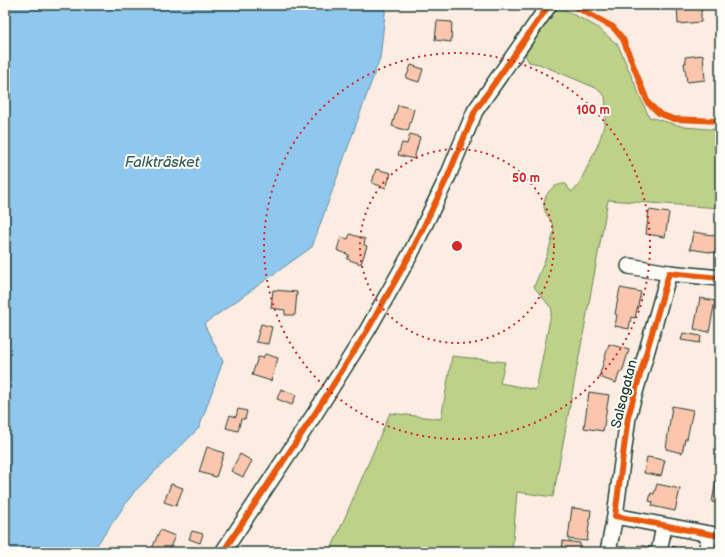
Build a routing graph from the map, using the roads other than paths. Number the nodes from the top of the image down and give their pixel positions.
1 (550, 5) edge
2 (628, 266) dead end
3 (669, 273) junction
4 (720, 278) edge
5 (615, 516) junction
6 (664, 526) junction
7 (715, 535) edge
8 (660, 548) edge
9 (223, 552) edge
10 (608, 552) edge
11 (706, 552) edge

1 - 9 street
2 - 3 street
3 - 4 street
3 - 5 street, Salsagatan
5 - 6 street
5 - 10 street, Salsagatan
6 - 7 street
6 - 8 street
7 - 11 street

